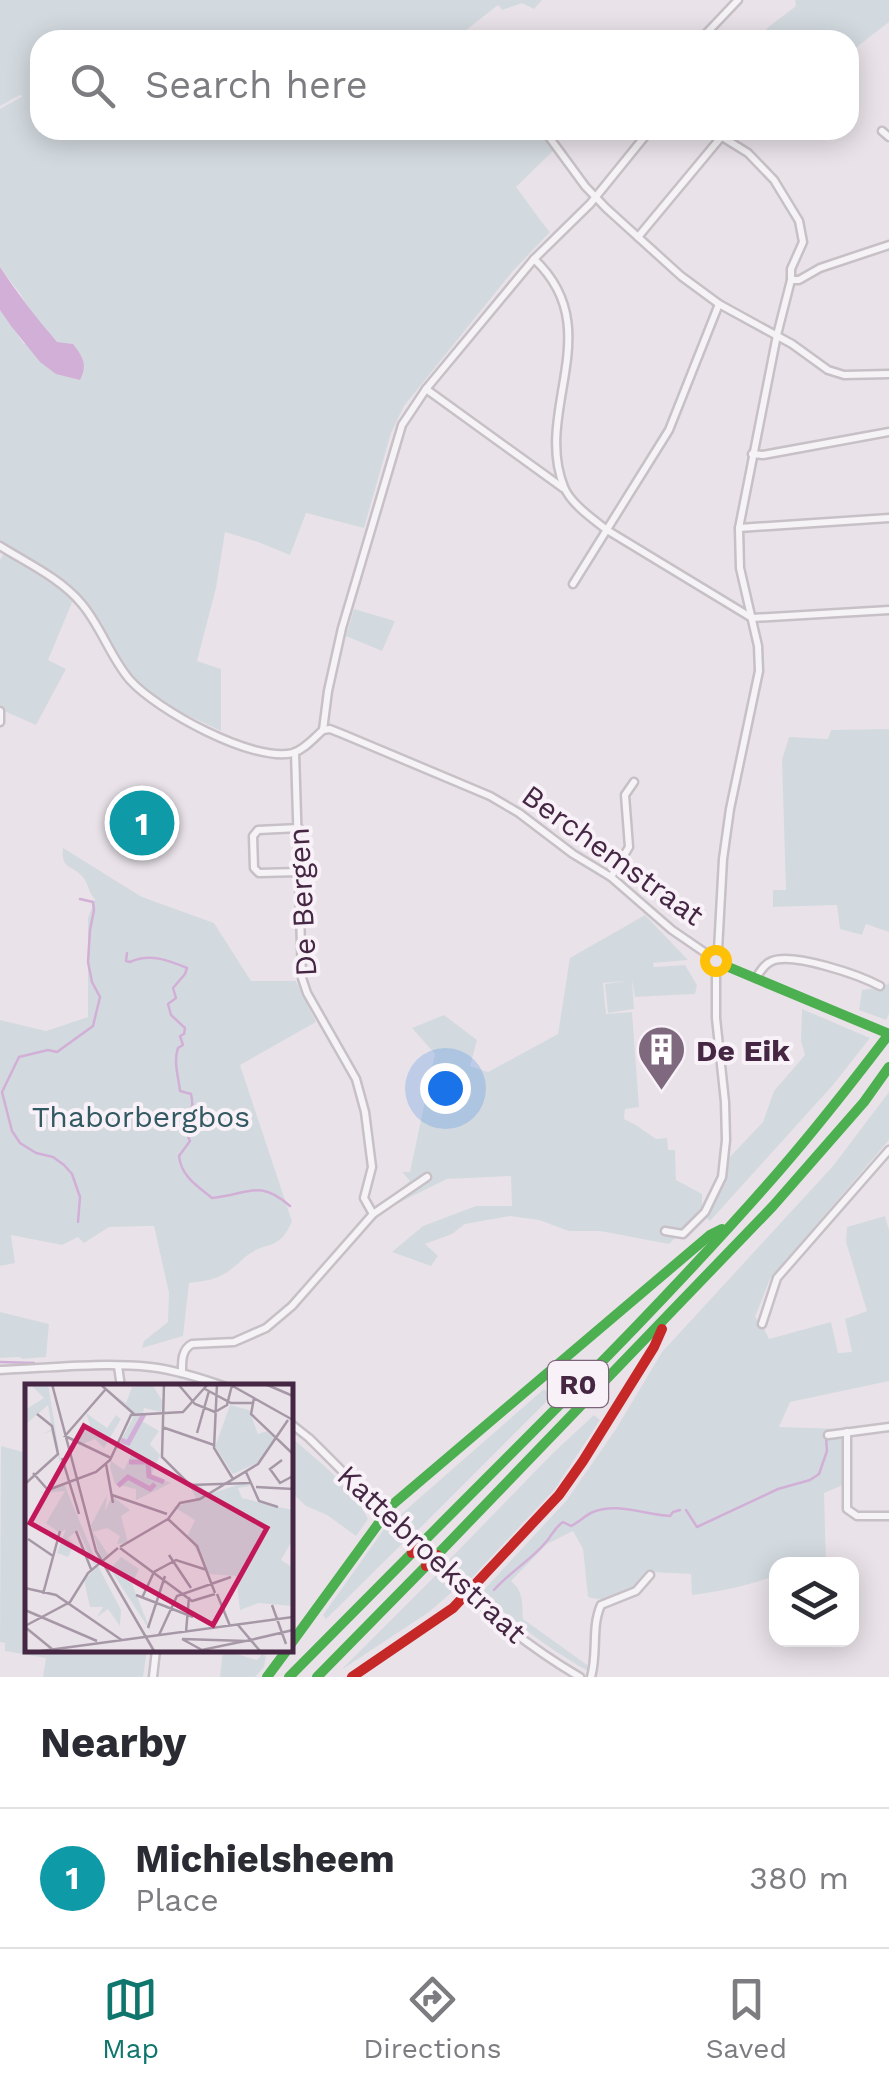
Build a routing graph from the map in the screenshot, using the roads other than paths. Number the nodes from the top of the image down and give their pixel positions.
1 (738, 0) edge
2 (710, 30) edge
3 (882, 131) dead end
4 (889, 138) edge
5 (552, 140) edge
6 (642, 140) edge
7 (719, 140) edge
8 (728, 140) edge
9 (595, 196) junction
10 (638, 237) junction
11 (889, 246) edge
12 (534, 259) junction
13 (791, 280) junction
14 (720, 304) junction
15 (777, 336) junction
16 (889, 374) edge
17 (426, 389) junction
18 (889, 432) edge
19 (752, 454) junction
20 (565, 489) junction
21 (889, 518) edge
22 (739, 528) junction
23 (607, 530) junction
24 (0, 546) edge
25 (574, 584) dead end
26 (889, 610) edge
27 (752, 618) junction
28 (0, 711) edge
29 (0, 722) edge
30 (324, 730) junction
31 (295, 752) junction
32 (634, 782) dead end
33 (298, 828) junction
34 (300, 872) junction
35 (611, 877) junction
36 (712, 952) junction
37 (721, 969) junction
38 (756, 978) junction
39 (880, 986) dead end
40 (889, 1034) edge
41 (889, 1067) edge
42 (889, 1150) edge
43 (427, 1177) dead end
44 (373, 1214) junction
45 (732, 1224) junction
46 (665, 1231) dead end
47 (666, 1319) junction
48 (762, 1324) dead end
49 (118, 1366) junction
50 (0, 1370) edge
51 (182, 1373) junction
52 (121, 1384) edge
53 (217, 1384) edge
54 (292, 1425) edge
55 (889, 1428) edge
56 (846, 1432) junction
57 (828, 1434) dead end
58 (384, 1513) junction
59 (889, 1516) edge
60 (650, 1575) dead end
61 (467, 1593) junction
62 (292, 1641) edge
63 (156, 1652) edge
64 (284, 1652) edge
65 (153, 1677) edge
66 (267, 1677) edge
67 (289, 1677) edge
68 (316, 1677) edge
69 (352, 1677) edge
70 (580, 1677) edge
71 (592, 1677) edge

1 - 2 street
3 - 4 street
5 - 9 street
6 - 9 street
7 - 10 street
8 - 13 street
9 - 10 street
9 - 12 street
10 - 14 street
11 - 13 street
12 - 17 street
12 - 20 street
13 - 15 street
14 - 15 street
14 - 23 street
15 - 16 street
15 - 19 street
17 - 20 street
17 - 30 street
18 - 19 street
19 - 22 street
20 - 23 street
21 - 22 street
22 - 27 street
23 - 25 street
23 - 27 street
24 - 31 street
26 - 27 street
27 - 36 street
28 - 29 street
30 - 31 street
30 - 35 street, Berchemstraat
31 - 33 street, De Bergen
32 - 35 street
33 - 34 street, De Bergen
33 - 34 street
34 - 44 street, De Bergen
35 - 36 street, Berchemstraat
36 - 37 main road, Berchemstraat
36 - 37 main road, Berchemstraat
37 - 38 main road
37 - 46 street
38 - 39 street
38 - 40 main road
40 - 45 main road, R0
41 - 47 main road, R0
42 - 48 street
43 - 44 street
44 - 51 street
45 - 58 main road
45 - 67 main road, R0, bridge
47 - 61 main road
47 - 68 main road, R0, bridge
49 - 50 street
49 - 51 street
49 - 52 street
51 - 53 street
54 - 58 street, Kattebroekstraat
55 - 56 street
56 - 57 street
56 - 59 street
58 - 61 street, Kattebroekstraat
58 - 62 main road
60 - 71 street
61 - 69 main road
61 - 70 street, Kattebroekstraat
63 - 65 street
64 - 66 main road

